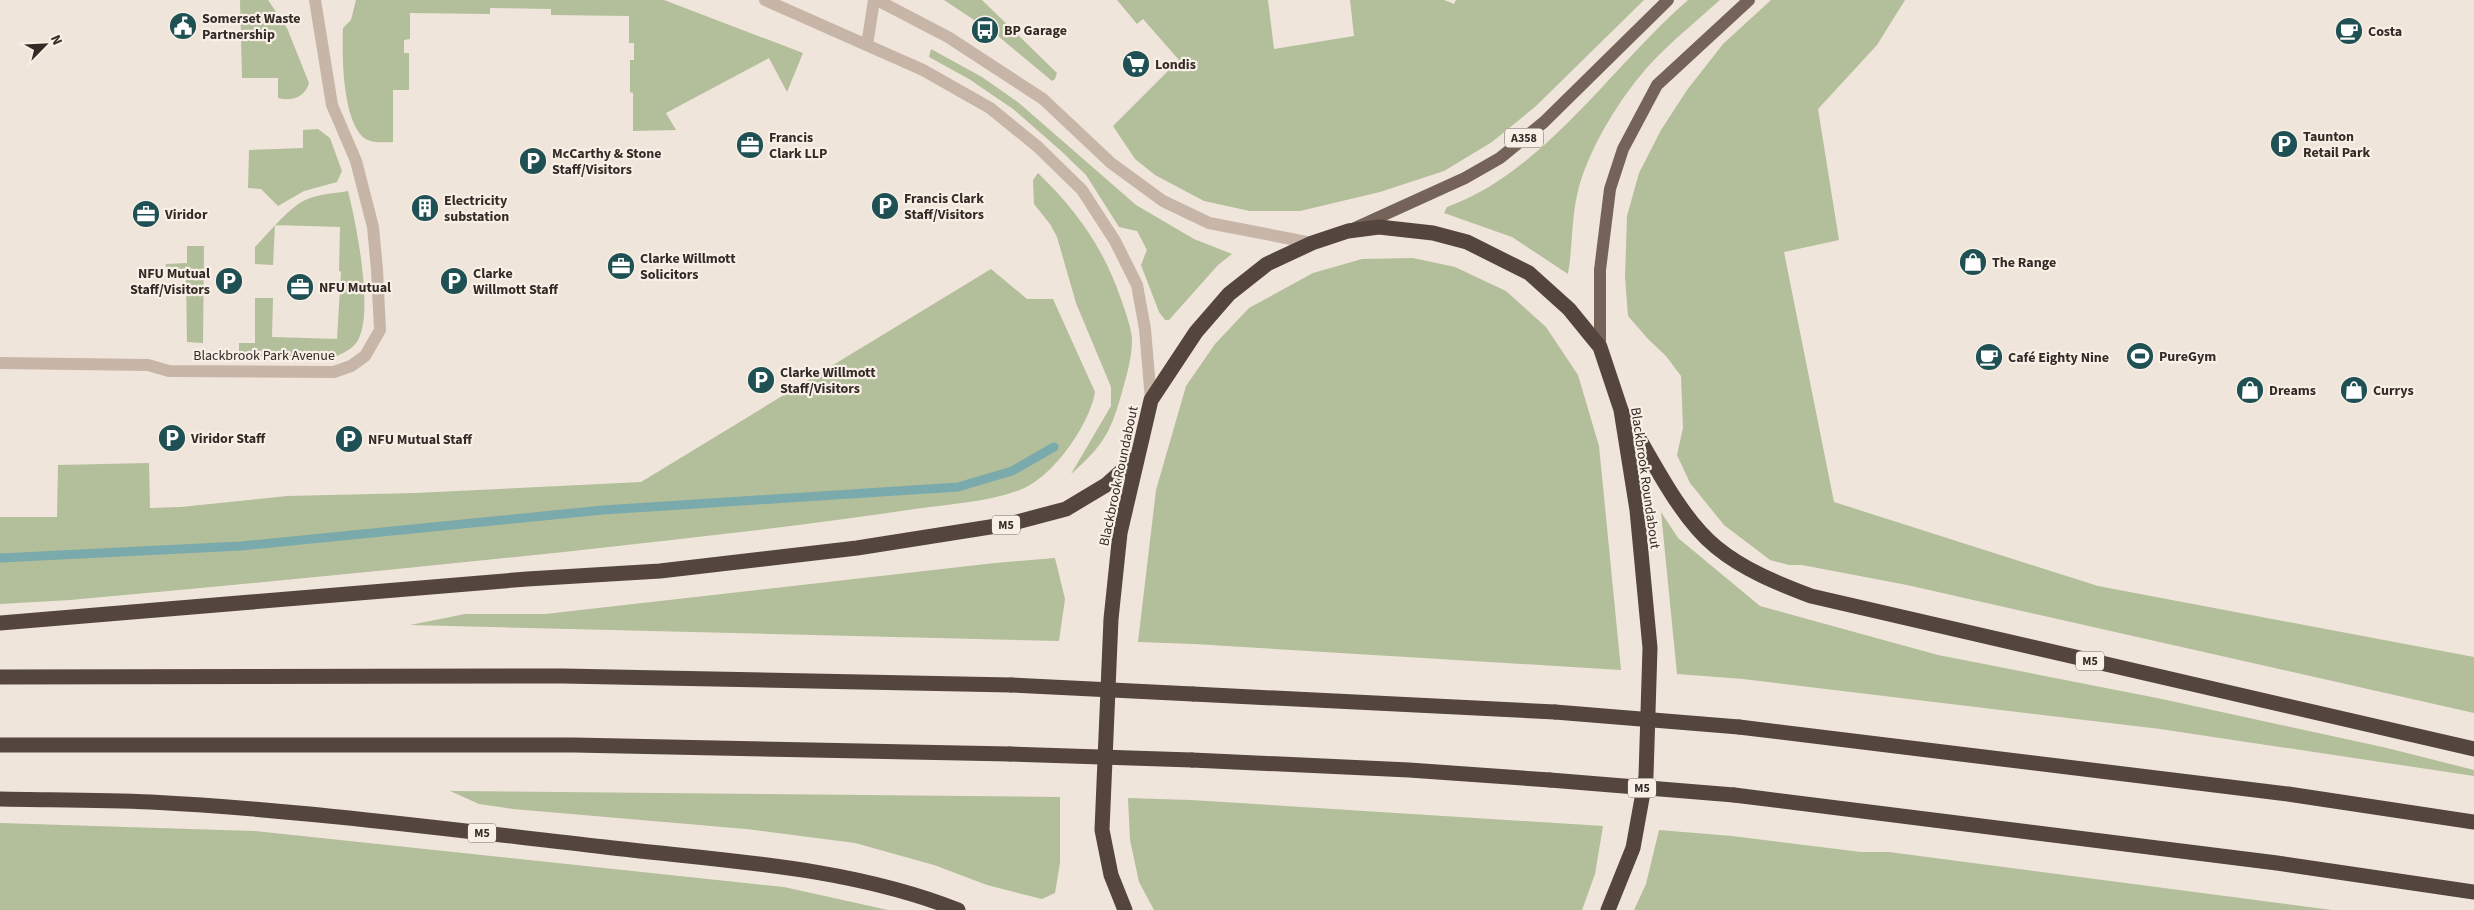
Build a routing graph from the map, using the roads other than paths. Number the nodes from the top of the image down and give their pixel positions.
1 (315, 0) edge
2 (765, 0) edge
3 (876, 0) edge
4 (1668, 0) edge
5 (1749, 0) edge
6 (867, 45) junction
7 (1348, 231) junction
8 (1312, 243) junction
9 (1600, 347) junction
10 (0, 363) edge
11 (1151, 400) junction
12 (1621, 410) junction
13 (1137, 456) junction
14 (0, 623) edge
15 (0, 676) edge
16 (0, 745) edge
17 (2474, 749) edge
18 (0, 799) edge
19 (2474, 822) edge
20 (2474, 892) edge
21 (958, 910) edge
22 (1125, 910) edge
23 (1608, 910) edge

1 - 10 street, Blackbrook Park Avenue
2 - 6 street
3 - 6 street
3 - 8 street
4 - 7 main road, A358
5 - 9 main road
6 - 11 street
7 - 8 highway, Blackbrook Roundabout
7 - 9 highway, Blackbrook Roundabout
8 - 11 highway, Blackbrook Roundabout
9 - 12 highway, Blackbrook Roundabout
11 - 13 highway, Blackbrook Roundabout
12 - 17 highway, M5
12 - 23 highway, Blackbrook Roundabout
13 - 14 highway, M5
13 - 22 highway, Blackbrook Roundabout
15 - 19 highway, bridge
16 - 20 highway, M5, bridge
18 - 21 highway, M5

